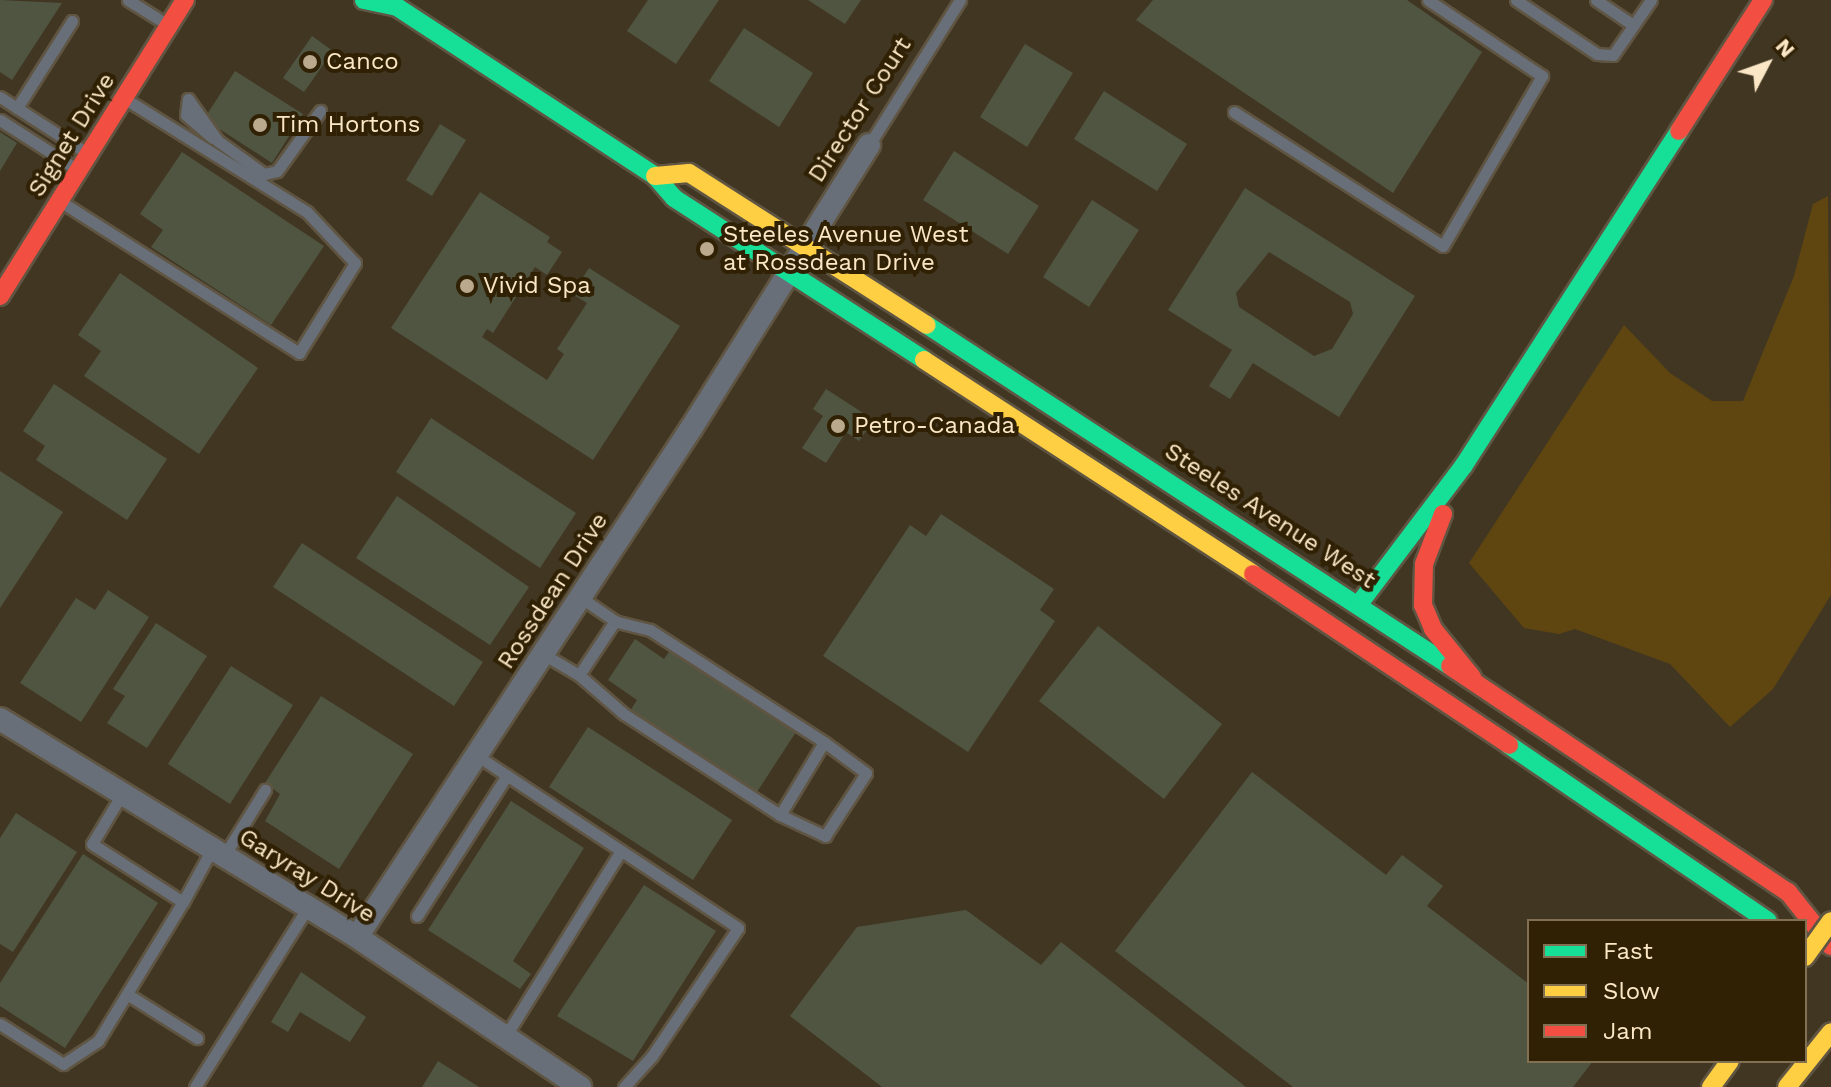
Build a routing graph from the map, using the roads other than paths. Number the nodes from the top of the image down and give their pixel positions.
1 (128, 0) edge
2 (185, 0) edge
3 (364, 0) edge
4 (960, 0) edge
5 (1428, 0) edge
6 (1516, 0) edge
7 (1596, 0) edge
8 (1651, 0) edge
9 (1763, 0) edge
10 (396, 4) edge
11 (72, 21) dead end
12 (169, 25) junction
13 (1633, 25) junction
14 (0, 97) edge
15 (123, 98) junction
16 (188, 99) dead end
17 (17, 108) junction
18 (320, 111) dead end
19 (1234, 112) dead end
20 (0, 120) edge
21 (869, 145) joint
22 (89, 154) junction
23 (78, 170) junction
24 (655, 176) junction
25 (59, 201) junction
26 (803, 248) junction
27 (788, 272) junction
28 (0, 296) edge
29 (1464, 465) junction
30 (580, 597) junction
31 (1359, 604) junction
32 (615, 621) junction
33 (1338, 629) junction
34 (543, 654) junction
35 (579, 675) junction
36 (1472, 677) junction
37 (0, 719) edge
38 (824, 742) junction
39 (476, 755) junction
40 (507, 775) junction
41 (265, 790) dead end
42 (122, 794) junction
43 (780, 815) junction
44 (621, 851) junction
45 (218, 852) junction
46 (183, 902) junction
47 (308, 907) junction
48 (417, 916) dead end
49 (1765, 919) edge
50 (1831, 921) edge
51 (357, 937) junction
52 (1807, 939) edge
53 (1831, 947) edge
54 (1807, 954) edge
55 (127, 994) junction
56 (0, 1024) edge
57 (1831, 1032) edge
58 (505, 1037) junction
59 (197, 1038) dead end
60 (1807, 1062) edge
61 (1729, 1063) edge
62 (1806, 1063) edge
63 (195, 1087) edge
64 (579, 1087) edge
65 (624, 1087) edge
66 (1711, 1087) edge
67 (1787, 1087) edge

1 - 12 lane
2 - 12 main road, Signet Drive
3 - 10 main road
4 - 21 lane, Director Court
5 - 19 lane
6 - 13 lane
7 - 13 lane
8 - 13 lane
9 - 29 main road
10 - 24 main road
11 - 17 lane
12 - 15 main road, Signet Drive
14 - 17 lane
15 - 22 main road, Signet Drive
15 - 25 lane
16 - 18 lane
17 - 22 lane
20 - 23 lane
21 - 26 street, Director Court
22 - 23 main road, Signet Drive
23 - 25 main road, Signet Drive
24 - 26 main road, Steeles Avenue West
24 - 27 main road
25 - 28 main road, Signet Drive
26 - 27 street, Director Court
26 - 31 main road, Steeles Avenue West
27 - 30 street, Rossdean Drive
27 - 33 main road
29 - 31 main road
29 - 36 main road
30 - 32 lane
30 - 34 street, Rossdean Drive
31 - 33 main road
31 - 36 main road, Steeles Avenue West
32 - 35 lane
32 - 38 lane
33 - 49 main road
34 - 35 lane
34 - 39 street, Rossdean Drive
35 - 43 lane
36 - 53 main road, Steeles Avenue West
37 - 42 street, Garyray Drive
38 - 43 lane
38 - 43 lane
39 - 40 lane
39 - 51 street, Rossdean Drive
40 - 44 lane
40 - 48 lane
41 - 45 lane
42 - 45 street, Garyray Drive
42 - 46 lane
44 - 58 lane
44 - 65 lane
45 - 46 lane
45 - 47 street, Garyray Drive
46 - 55 lane
47 - 51 street, Garyray Drive
47 - 63 lane
50 - 54 main road, bridge
51 - 58 street, Garyray Drive
52 - 53 main road, Steeles Avenue West
55 - 56 lane
55 - 59 lane
57 - 60 main road
58 - 64 street, Garyray Drive
61 - 66 main road
62 - 67 main road

